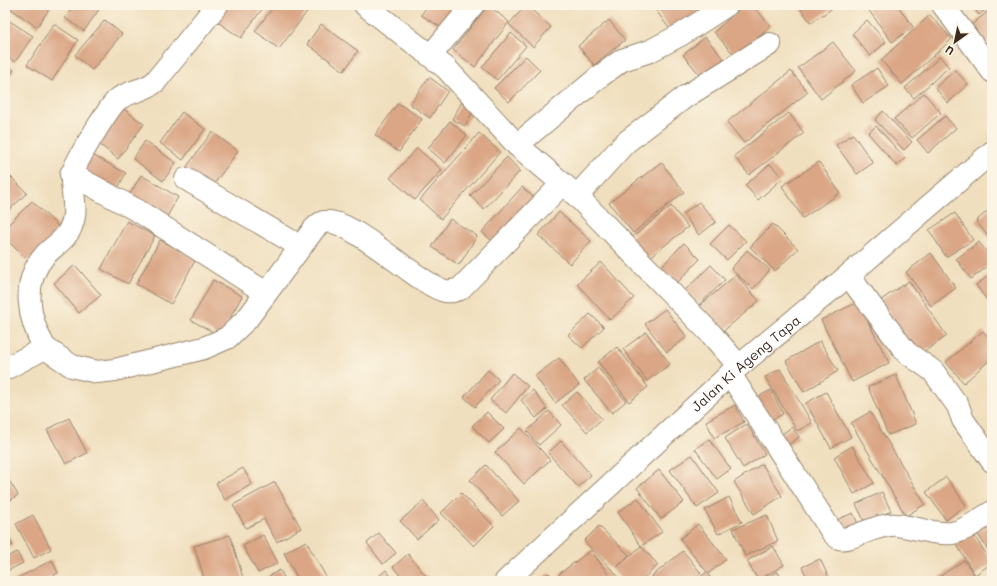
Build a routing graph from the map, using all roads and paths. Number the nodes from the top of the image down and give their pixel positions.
1 (217, 5) edge
2 (365, 5) edge
3 (473, 5) edge
4 (727, 5) edge
5 (943, 5) edge
6 (770, 44) dead end
7 (431, 55) junction
8 (992, 71) edge
9 (517, 145) junction
10 (992, 152) edge
11 (72, 174) junction
12 (186, 179) dead end
13 (570, 190) junction
14 (301, 247) junction
15 (850, 274) junction
16 (266, 294) junction
17 (45, 348) junction
18 (733, 365) junction
19 (5, 369) edge
20 (992, 461) edge
21 (992, 512) edge
22 (506, 581) edge

1 - 11 street
2 - 7 street
3 - 7 street
4 - 9 street
5 - 8 street
6 - 13 street
7 - 9 street
9 - 13 street
10 - 15 street, Jalan Ki Ageng Tapa
11 - 16 street
11 - 17 street
12 - 14 street
13 - 14 street
13 - 18 street
14 - 16 street
15 - 18 street, Jalan Ki Ageng Tapa
15 - 20 street
16 - 17 street
17 - 19 street
18 - 21 street
18 - 22 street, Jalan Ki Ageng Tapa

